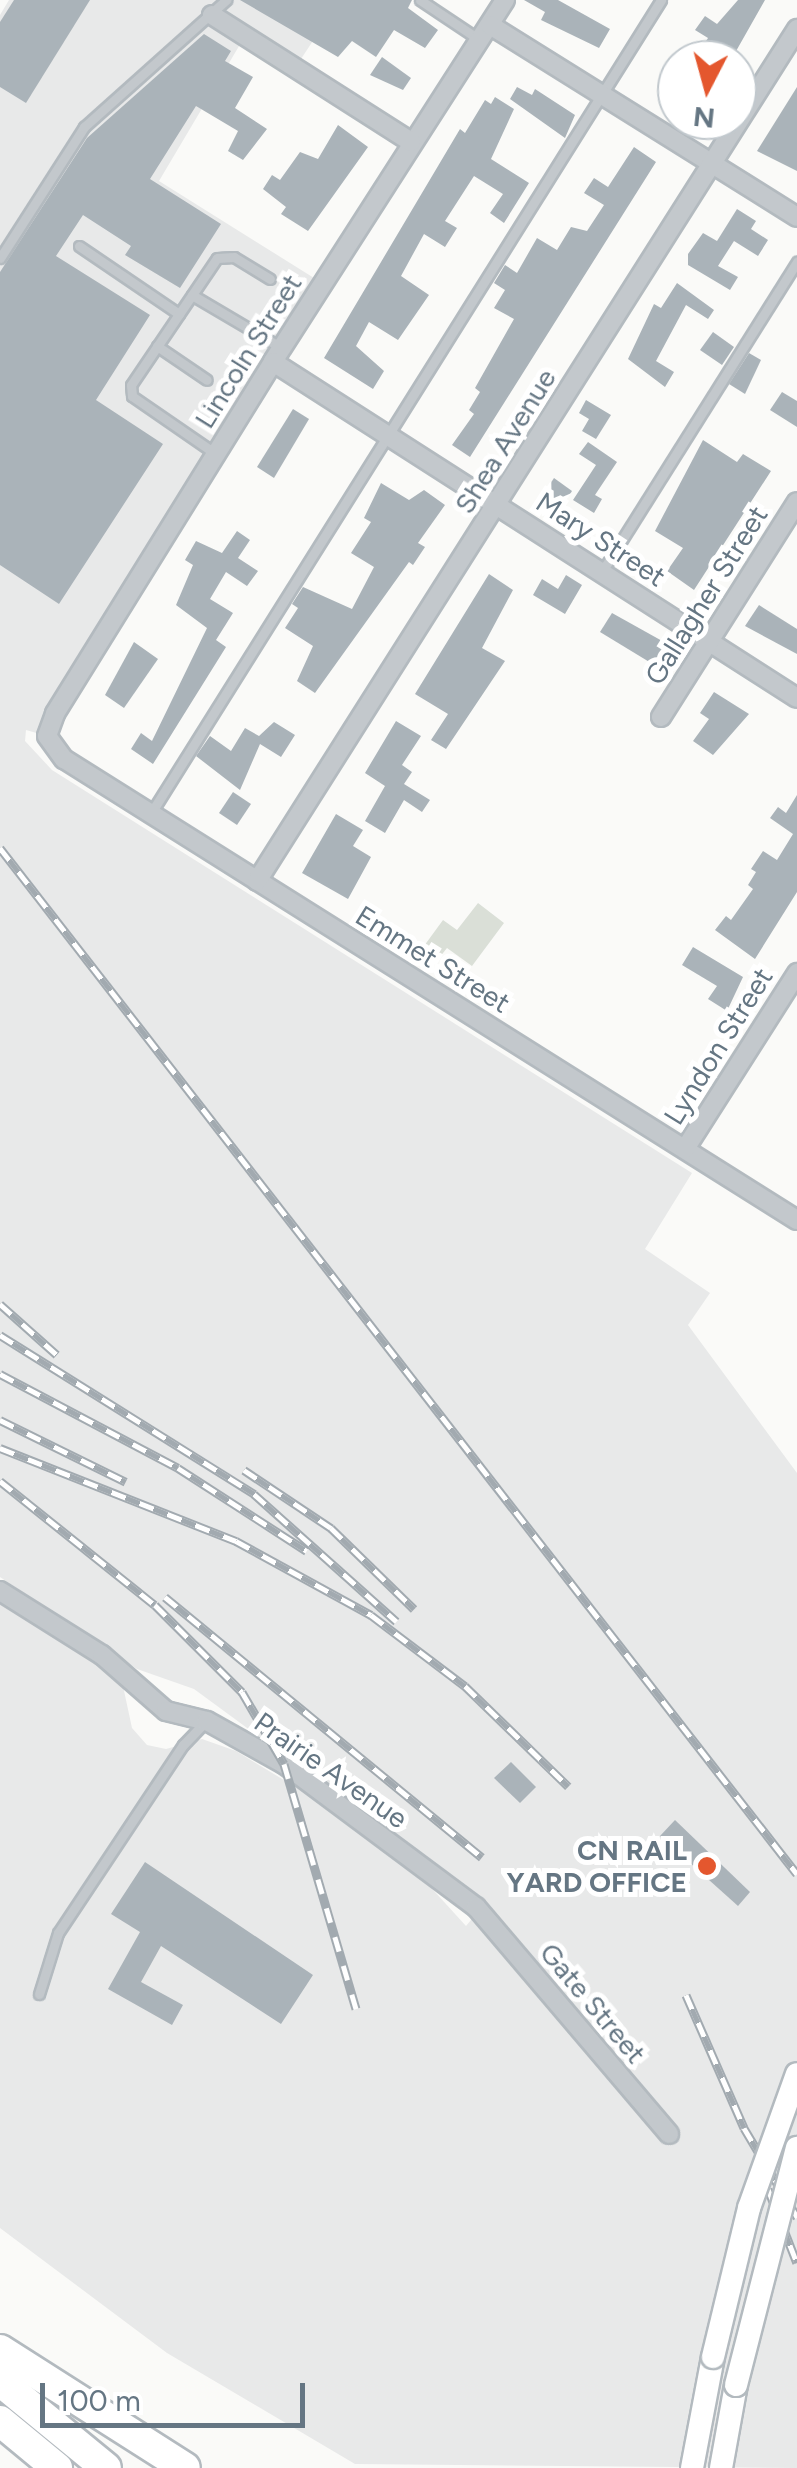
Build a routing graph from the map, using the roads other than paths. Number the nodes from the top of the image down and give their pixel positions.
1 (226, 0) edge
2 (420, 0) edge
3 (504, 0) edge
4 (661, 0) edge
5 (212, 15) junction
6 (797, 29) edge
7 (485, 32) junction
8 (602, 95) junction
9 (411, 142) junction
10 (713, 164) junction
11 (797, 217) edge
12 (79, 246) dead end
13 (0, 258) edge
14 (797, 262) edge
15 (270, 280) dead end
16 (192, 295) junction
17 (179, 314) junction
18 (157, 346) junction
19 (278, 355) junction
20 (207, 380) dead end
21 (391, 437) junction
22 (216, 454) junction
23 (797, 502) edge
24 (497, 504) junction
25 (601, 573) junction
26 (710, 644) junction
27 (797, 698) edge
28 (661, 717) dead end
29 (48, 736) joint
30 (152, 813) junction
31 (257, 881) junction
32 (797, 973) edge
33 (685, 1150) junction
34 (797, 1220) edge
35 (0, 1592) edge
36 (207, 1720) junction
37 (476, 1907) joint
38 (39, 1994) dead end
39 (797, 2074) edge
40 (669, 2134) dead end
41 (797, 2148) edge
42 (0, 2350) edge
43 (0, 2381) edge
44 (0, 2421) edge
45 (58, 2468) edge
46 (106, 2468) edge
47 (184, 2468) edge
48 (692, 2468) edge
49 (721, 2468) edge

1 - 5 lane
2 - 7 lane
3 - 7 street, Lincoln Street
4 - 8 lane
5 - 9 street
5 - 13 lane
6 - 10 street, Shea Avenue
7 - 8 street
7 - 9 street, Lincoln Street
8 - 10 street
8 - 21 lane
9 - 19 street, Lincoln Street
10 - 11 street
10 - 24 street, Shea Avenue
12 - 17 lane
14 - 25 lane
15 - 16 lane
16 - 17 lane
16 - 19 lane
17 - 18 lane
18 - 20 lane
18 - 22 lane
19 - 21 street, Mary Street
19 - 22 street, Lincoln Street
21 - 24 street, Mary Street
21 - 30 lane
22 - 29 street, Lincoln Street
23 - 26 street, Gallagher Street
24 - 25 street, Mary Street
24 - 31 street, Shea Avenue
25 - 26 street, Mary Street
26 - 27 street, Mary Street
26 - 28 street, Gallagher Street
29 - 30 street, Emmet Street
30 - 31 street, Emmet Street
31 - 33 street, Emmet Street
32 - 33 street, Lyndon Street
33 - 34 street, Emmet Street
35 - 36 street, Prairie Avenue
36 - 37 street, Prairie Avenue
36 - 38 lane
37 - 40 street, Gate Street
39 - 48 street, bridge
41 - 49 street, bridge
42 - 47 highway
43 - 46 highway
44 - 45 highway

